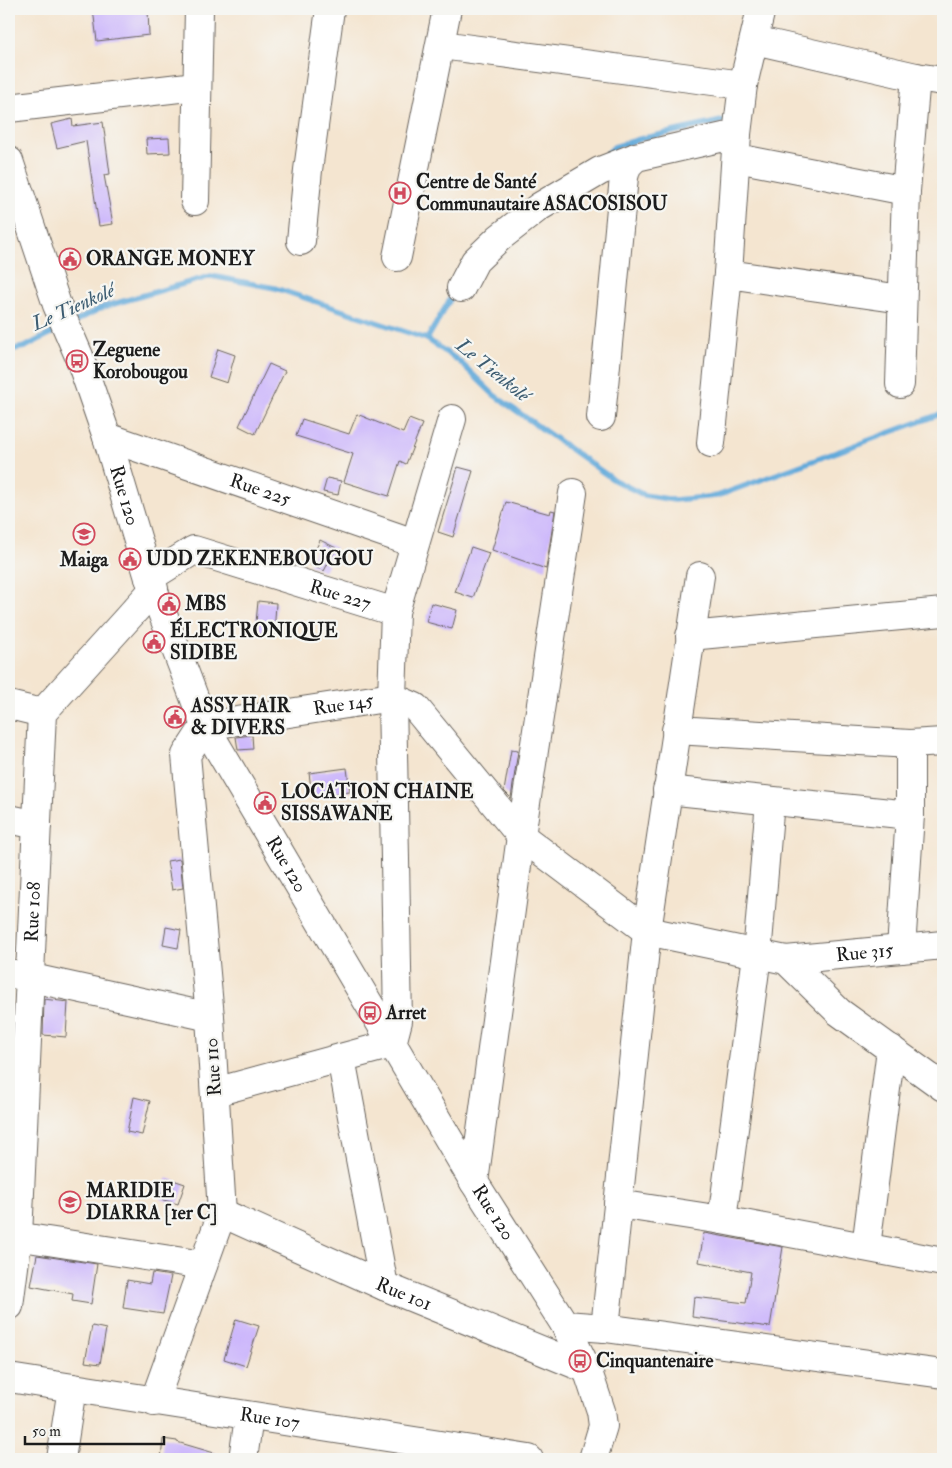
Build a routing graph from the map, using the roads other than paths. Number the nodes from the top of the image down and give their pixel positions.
1 (198, 9) edge
2 (330, 9) edge
3 (446, 9) edge
4 (761, 9) edge
5 (754, 40) junction
6 (441, 45) junction
7 (916, 77) junction
8 (943, 81) edge
9 (742, 85) junction
10 (196, 86) junction
11 (9, 108) edge
12 (737, 146) junction
13 (636, 157) junction
14 (11, 178) edge
15 (906, 191) junction
16 (195, 201) dead end
17 (301, 241) dead end
18 (397, 257) dead end
19 (728, 274) junction
20 (461, 288) dead end
21 (902, 299) junction
22 (900, 384) dead end
23 (601, 417) dead end
24 (452, 419) dead end
25 (107, 437) junction
26 (712, 443) dead end
27 (573, 493) dead end
28 (414, 543) junction
29 (700, 576) dead end
30 (152, 583) junction
31 (395, 612) junction
32 (943, 612) edge
33 (690, 636) junction
34 (392, 697) junction
35 (9, 705) edge
36 (42, 713) junction
37 (206, 726) junction
38 (676, 730) junction
39 (943, 742) edge
40 (910, 744) junction
41 (667, 790) junction
42 (770, 801) junction
43 (910, 815) junction
44 (9, 819) edge
45 (37, 825) junction
46 (521, 836) junction
47 (647, 931) junction
48 (943, 945) edge
49 (901, 949) junction
50 (757, 955) junction
51 (786, 960) junction
52 (19, 975) edge
53 (210, 1017) junction
54 (392, 1044) junction
55 (891, 1049) junction
56 (341, 1058) junction
57 (943, 1087) edge
58 (214, 1092) junction
59 (474, 1182) junction
60 (618, 1204) junction
61 (222, 1213) junction
62 (722, 1220) junction
63 (13, 1235) edge
64 (866, 1247) junction
65 (943, 1262) edge
66 (203, 1265) junction
67 (384, 1286) junction
68 (9, 1306) edge
69 (565, 1325) junction
70 (605, 1328) junction
71 (943, 1374) edge
72 (9, 1378) edge
73 (591, 1380) junction
74 (72, 1388) junction
75 (154, 1402) junction
76 (249, 1417) junction
77 (424, 1452) edge
78 (61, 1459) edge
79 (243, 1459) edge
80 (529, 1459) edge
81 (593, 1459) edge

1 - 10 street
2 - 17 street
3 - 6 street
4 - 5 street
5 - 7 street
5 - 9 street
6 - 9 street
6 - 18 street
7 - 8 street
7 - 15 street
9 - 12 street
10 - 11 street
10 - 16 street
12 - 13 street
12 - 15 street
12 - 19 street
13 - 20 street
13 - 23 street
14 - 25 street, Rue 120
15 - 21 street
19 - 21 street
19 - 26 street
21 - 22 street
24 - 28 street
25 - 28 street, Rue 225
25 - 30 street, Rue 120
27 - 46 street
28 - 31 street
29 - 33 street
30 - 31 street, Rue 227
30 - 36 street
30 - 37 street, Rue 120
31 - 34 street
32 - 33 street
33 - 38 street
34 - 37 street, Rue 145
34 - 46 street
34 - 54 street
35 - 36 street
36 - 45 street, Rue 108
37 - 53 street, Rue 110
37 - 54 street, Rue 120
38 - 40 street
38 - 41 street
39 - 40 street
40 - 43 street
41 - 42 street
41 - 47 street
42 - 43 street
42 - 50 street
43 - 49 street
44 - 45 street
45 - 52 street, Rue 108
46 - 47 street
46 - 59 street
47 - 50 street, Rue 315
47 - 60 street
48 - 49 street, Rue 315
49 - 51 street, Rue 315
50 - 51 street, Rue 315
50 - 62 street
51 - 55 street
52 - 53 street
52 - 63 street, Rue 108
53 - 58 street, Rue 110
54 - 56 street
54 - 59 street, Rue 120
55 - 57 street
55 - 64 street
56 - 58 street
56 - 67 street
58 - 61 street, Rue 110
59 - 69 street, Rue 120
60 - 62 street
60 - 70 street
61 - 66 street, Rue 110
61 - 67 street, Rue 101
62 - 64 street
63 - 66 street
63 - 68 street, Rue 108
64 - 65 street
66 - 75 street, Rue 110
67 - 73 street, Rue 101
69 - 70 street
69 - 73 street, Rue 120
70 - 71 street
72 - 74 street, Rue 107
73 - 81 street, Rue 120
74 - 75 street, Rue 107
74 - 78 street
75 - 76 street, Rue 107
76 - 77 street, Rue 107
76 - 79 street
77 - 80 street, Rue 107

